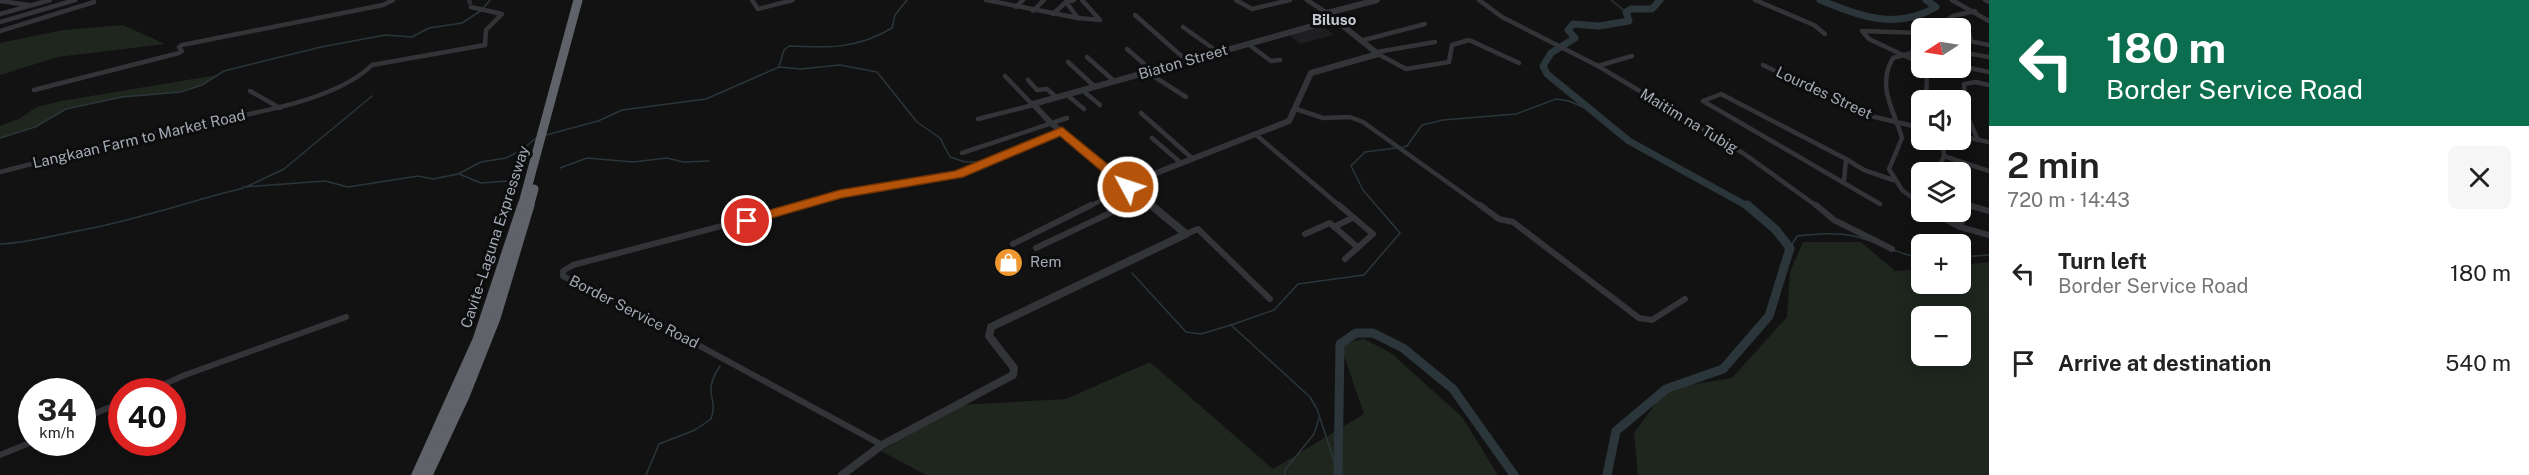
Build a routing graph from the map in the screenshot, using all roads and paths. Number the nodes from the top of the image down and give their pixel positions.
1 (50, 0) edge
2 (75, 0) edge
3 (393, 0) edge
4 (578, 0) edge
5 (584, 0) edge
6 (752, 0) edge
7 (793, 0) edge
8 (986, 0) edge
9 (1023, 0) edge
10 (1044, 0) edge
11 (1074, 0) edge
12 (1082, 0) edge
13 (1236, 0) edge
14 (1290, 0) edge
15 (1307, 0) edge
16 (1377, 0) edge
17 (1479, 0) edge
18 (1755, 0) edge
19 (1952, 0) edge
20 (0, 1) edge
21 (94, 1) edge
22 (101, 1) edge
23 (999, 1) edge
24 (1066, 2) junction
25 (34, 5) junction
26 (1016, 7) junction
27 (471, 8) dead end
28 (1033, 11) junction
29 (1975, 11) junction
30 (1327, 13) junction
31 (0, 14) edge
32 (1053, 15) junction
33 (1135, 15) dead end
34 (1078, 18) junction
35 (1950, 18) edge
36 (1334, 20) junction
37 (1989, 21) edge
38 (0, 22) edge
39 (1425, 24) dead end
40 (1183, 27) dead end
41 (0, 31) edge
42 (1911, 32) edge
43 (1825, 34) dead end
44 (571, 40) junction
45 (1364, 40) junction
46 (1971, 41) edge
47 (1435, 42) dead end
48 (1248, 44) junction
49 (1989, 45) edge
50 (1127, 49) dead end
51 (1218, 52) junction
52 (1911, 52) edge
53 (1378, 53) junction
54 (1900, 54) junction
55 (1971, 54) edge
56 (1632, 56) dead end
57 (1087, 57) dead end
58 (1989, 57) edge
59 (1911, 59) edge
60 (1186, 60) junction
61 (1280, 60) dead end
62 (1068, 62) dead end
63 (1519, 63) dead end
64 (1763, 65) dead end
65 (1598, 66) junction
66 (1971, 68) edge
67 (1149, 71) junction
68 (1989, 72) edge
69 (1005, 76) dead end
70 (1028, 80) dead end
71 (1114, 81) junction
72 (1989, 85) edge
73 (1094, 86) junction
74 (34, 90) dead end
75 (1082, 90) junction
76 (250, 91) dead end
77 (1066, 94) junction
78 (1056, 97) junction
79 (1186, 97) dead end
80 (1032, 105) junction
81 (1100, 105) dead end
82 (280, 108) junction
83 (1296, 109) junction
84 (1084, 110) dead end
85 (1141, 113) dead end
86 (1067, 118) dead end
87 (978, 119) dead end
88 (1051, 123) junction
89 (1898, 123) junction
90 (1911, 126) edge
91 (1062, 131) junction
92 (1255, 134) junction
93 (545, 136) junction
94 (1152, 138) dead end
95 (1971, 138) edge
96 (1978, 140) junction
97 (1989, 142) edge
98 (1944, 150) edge
99 (962, 153) dead end
100 (1944, 156) junction
101 (1193, 159) junction
102 (1846, 159) junction
103 (1941, 162) edge
104 (1181, 164) junction
105 (1989, 171) edge
106 (0, 172) edge
107 (1893, 180) junction
108 (1844, 181) junction
109 (1128, 185) junction
110 (1911, 196) edge
111 (1142, 198) junction
112 (1880, 204) dead end
113 (1971, 207) edge
114 (1989, 211) edge
115 (1352, 218) junction
116 (1951, 222) edge
117 (1962, 222) edge
118 (1334, 227) junction
119 (1960, 227) junction
120 (1186, 234) junction
121 (1305, 234) dead end
122 (1989, 235) edge
123 (1013, 244) dead end
124 (1356, 245) dead end
125 (1036, 248) dead end
126 (1892, 249) dead end
127 (1345, 259) dead end
128 (1270, 299) dead end
129 (1685, 299) dead end
130 (346, 317) dead end
131 (178, 378) edge
132 (882, 445) junction
133 (18, 448) edge
134 (0, 455) edge
135 (417, 475) edge
136 (427, 475) edge
137 (842, 475) edge

1 - 25 street
2 - 38 street
3 - 74 street
4 - 44 highway, Cavite–Laguna Expressway
5 - 44 highway, Cavite–Laguna Expressway
6 - 7 street
8 - 23 street
9 - 26 street
10 - 28 street
11 - 24 street
12 - 34 street
13 - 14 street
15 - 30 street
16 - 30 street
17 - 65 street, Maitim na Tubig
18 - 43 street
19 - 29 street
20 - 25 street
21 - 22 street
21 - 41 street
23 - 26 street
24 - 32 street
24 - 34 street
25 - 31 street
26 - 28 street
27 - 82 street, Langkaan Farm to Market Road
28 - 32 street
29 - 35 street
29 - 37 street
30 - 36 street
32 - 34 street
33 - 60 street
36 - 45 street
36 - 48 street, Biaton Street
39 - 45 street
40 - 51 street
42 - 54 street
44 - 93 highway, Cavite–Laguna Expressway
45 - 53 street
46 - 49 street
47 - 53 street
48 - 51 street, Biaton Street
48 - 61 street
50 - 67 street
51 - 60 street, Biaton Street
52 - 54 street
53 - 63 street
53 - 83 street
54 - 59 street
54 - 89 street
55 - 58 street
56 - 65 street
57 - 71 street
60 - 67 street, Biaton Street
62 - 73 street
64 - 89 street, Lourdes Street
65 - 126 street, Maitim na Tubig
66 - 68 street
67 - 71 street, Biaton Street
67 - 79 street
69 - 80 street
70 - 78 street
71 - 73 street, Biaton Street
72 - 96 street
73 - 75 street, Biaton Street
75 - 77 street, Biaton Street
75 - 81 street
76 - 82 street
77 - 78 street, Biaton Street
77 - 84 street
78 - 80 street, Biaton Street
80 - 87 street
80 - 88 street
82 - 106 street, Langkaan Farm to Market Road
83 - 92 street
83 - 129 street
85 - 101 street
86 - 88 street
88 - 91 street
88 - 99 street
89 - 90 street, Lourdes Street
89 - 107 street
91 - 109 street
91 - 132 street, Border Service Road
92 - 101 street
92 - 115 street
93 - 135 highway, Cavite–Laguna Expressway
93 - 136 highway, Cavite–Laguna Expressway
94 - 104 street
95 - 96 street
96 - 97 street
98 - 100 street
100 - 103 street
100 - 105 street
101 - 104 street
102 - 107 street
102 - 108 street
102 - 108 street
104 - 109 street
107 - 110 street
108 - 112 street
109 - 111 street
109 - 123 street
111 - 120 street
111 - 125 street
113 - 114 street
115 - 118 street
115 - 127 street
116 - 119 street
117 - 119 street
118 - 121 street
118 - 124 street
119 - 122 street
120 - 128 street
120 - 132 street
130 - 131 street
132 - 137 street
133 - 134 street

